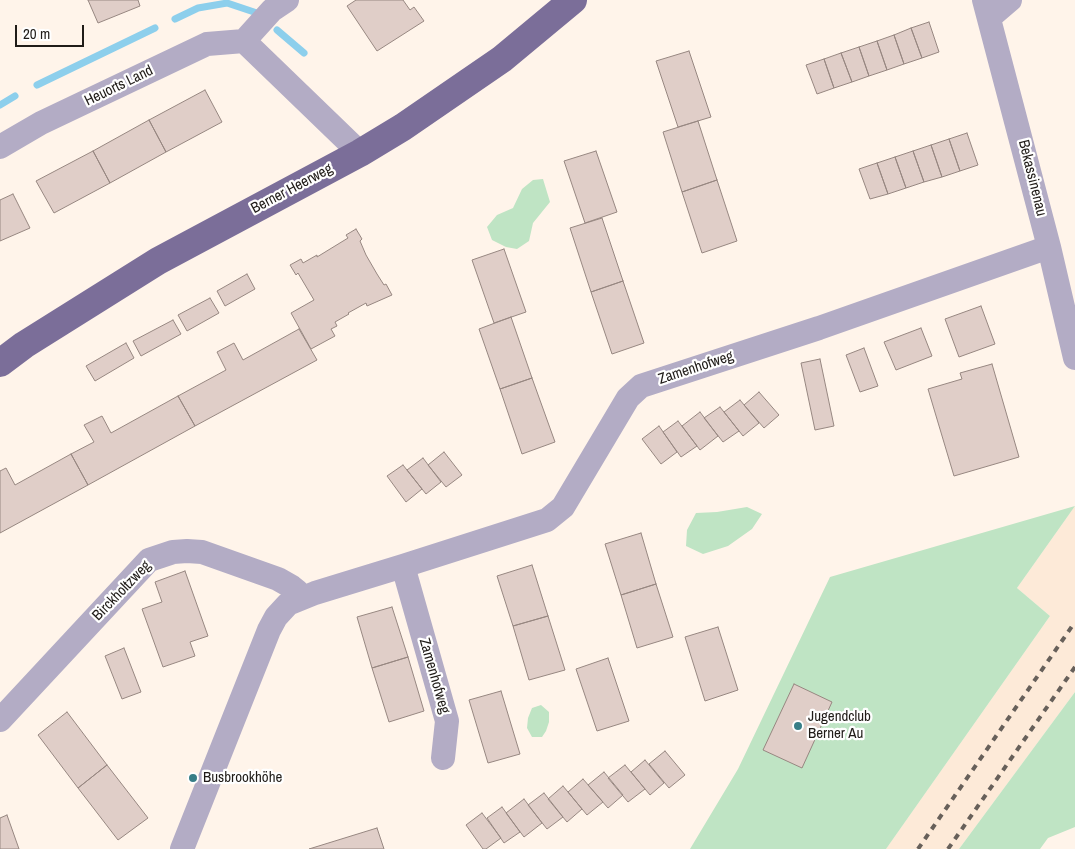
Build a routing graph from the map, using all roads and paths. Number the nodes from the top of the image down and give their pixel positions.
1 (286, 0) edge
2 (573, 0) edge
3 (1010, 0) edge
4 (987, 9) edge
5 (244, 41) junction
6 (0, 147) edge
7 (360, 153) junction
8 (1049, 247) junction
9 (1075, 358) edge
10 (0, 363) edge
11 (403, 566) junction
12 (300, 598) junction
13 (0, 720) edge
14 (444, 758) dead end
15 (182, 849) edge

1 - 5 street
2 - 7 main road, Berner Heerweg
3 - 4 street
4 - 8 street, Bekassinenau
5 - 6 street, Heuorts Land
5 - 7 street
7 - 10 main road, Berner Heerweg
8 - 9 street, Bekassinenau
8 - 11 street, Zamenhofweg
11 - 12 street, Zamenhofweg
11 - 14 street, Zamenhofweg
12 - 13 street, Birckholtzweg
12 - 15 street

